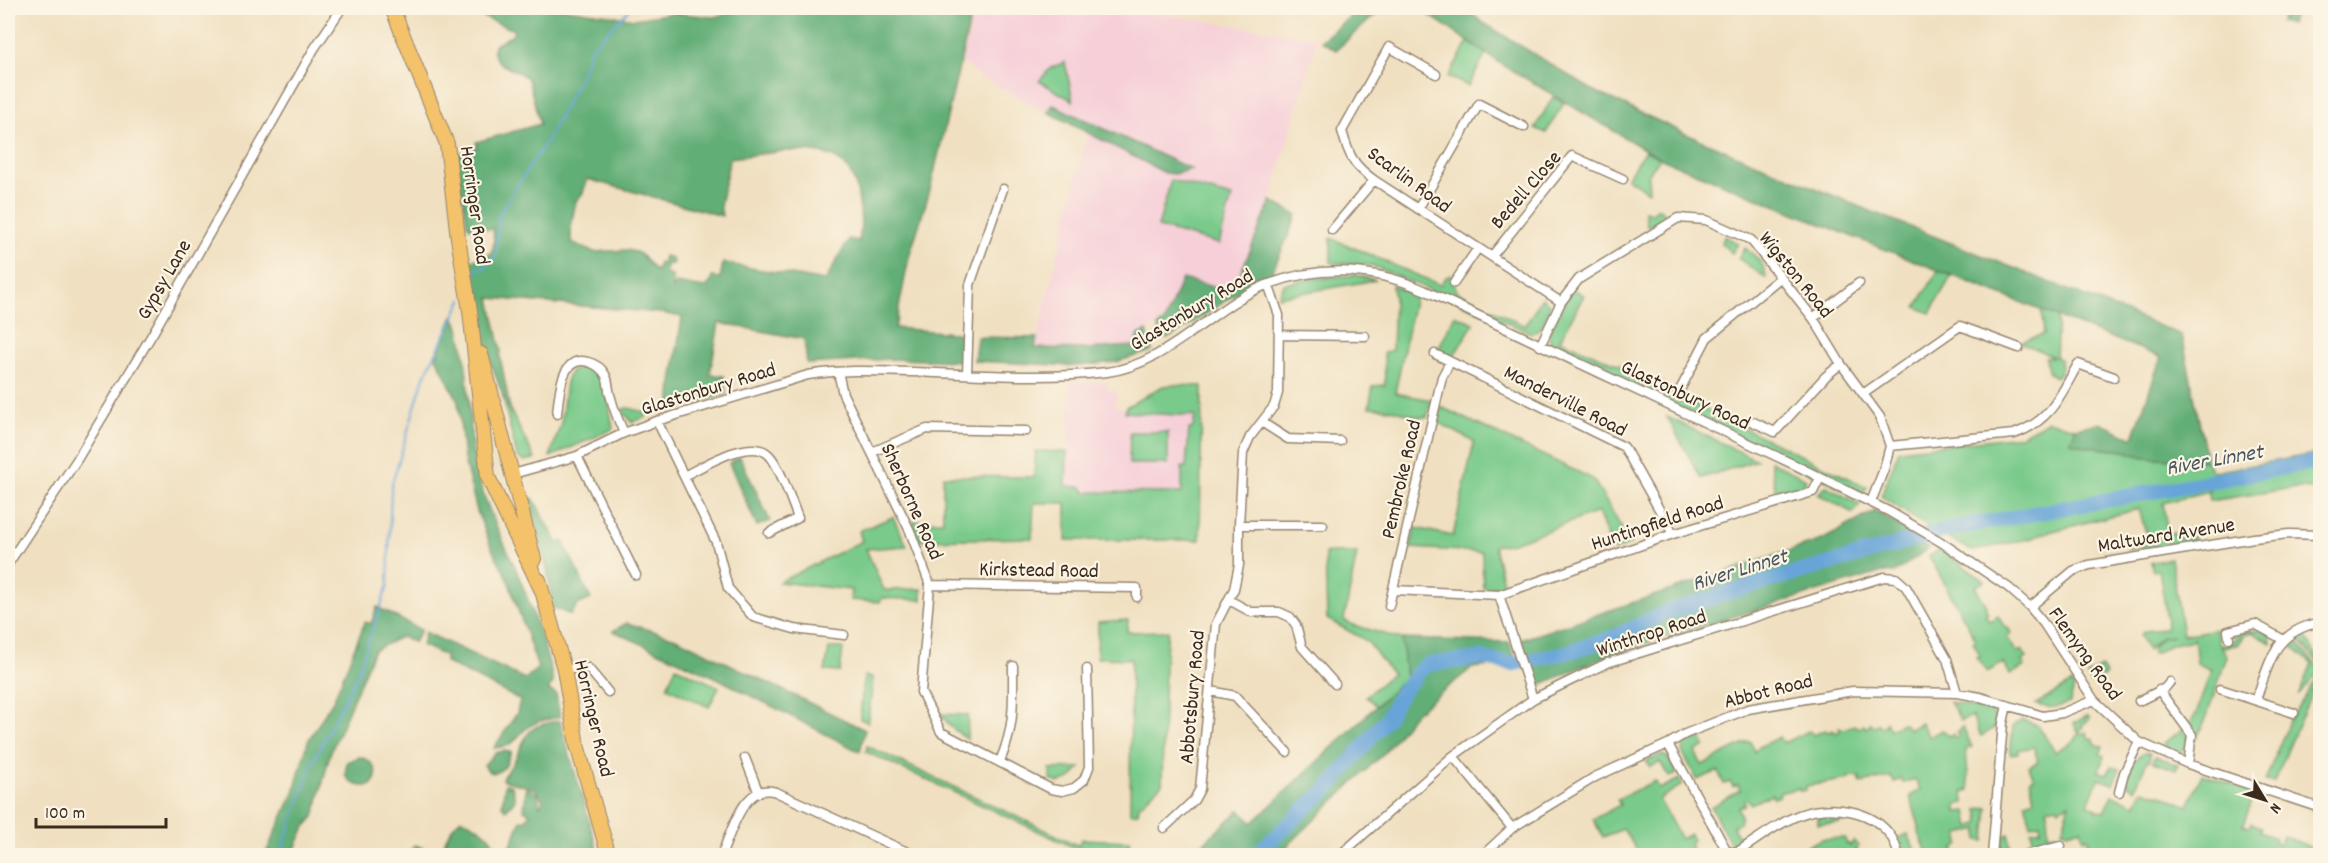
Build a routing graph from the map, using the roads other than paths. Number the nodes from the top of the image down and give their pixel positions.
1 (342, 8) edge
2 (392, 8) edge
3 (1436, 74) dead end
4 (1524, 127) dead end
5 (1623, 179) dead end
6 (1374, 180) junction
7 (1003, 189) dead end
8 (1418, 209) junction
9 (1332, 230) dead end
10 (1478, 248) junction
11 (1492, 256) junction
12 (1780, 278) junction
13 (1454, 279) dead end
14 (1859, 283) dead end
15 (1268, 284) junction
16 (1561, 302) junction
17 (470, 311) junction
18 (1814, 318) junction
19 (1280, 335) junction
20 (1365, 336) dead end
21 (1540, 346) junction
22 (2019, 348) dead end
23 (1435, 354) dead end
24 (1450, 362) junction
25 (1841, 364) junction
26 (838, 372) junction
27 (967, 374) junction
28 (2114, 376) dead end
29 (1680, 390) dead end
30 (1863, 393) junction
31 (557, 414) dead end
32 (657, 421) junction
33 (1750, 421) dead end
34 (1263, 423) junction
35 (1026, 431) dead end
36 (624, 433) junction
37 (1340, 441) dead end
38 (1890, 446) junction
39 (872, 452) junction
40 (578, 456) junction
41 (513, 474) junction
42 (684, 476) junction
43 (488, 477) junction
44 (1820, 478) junction
45 (1871, 502) junction
46 (1239, 525) junction
47 (1323, 525) dead end
48 (1918, 528) joint
49 (769, 533) dead end
50 (1673, 534) junction
51 (2320, 535) edge
52 (8, 564) edge
53 (636, 575) dead end
54 (930, 585) junction
55 (542, 589) junction
56 (1394, 590) junction
57 (1499, 594) junction
58 (1137, 597) dead end
59 (1228, 600) junction
60 (1389, 606) dead end
61 (2030, 607) junction
62 (2320, 622) edge
63 (844, 635) dead end
64 (2229, 638) dead end
65 (2282, 639) junction
66 (1013, 666) dead end
67 (564, 669) junction
68 (1087, 669) dead end
69 (2170, 682) dead end
70 (1335, 684) dead end
71 (2220, 689) dead end
72 (2159, 690) junction
73 (1210, 691) junction
74 (608, 692) dead end
75 (1957, 693) junction
76 (1533, 699) junction
77 (2256, 699) junction
78 (2094, 700) junction
79 (2139, 701) dead end
80 (2007, 705) junction
81 (2294, 713) dead end
82 (2139, 742) junction
83 (1668, 744) junction
84 (1287, 752) dead end
85 (1453, 756) junction
86 (746, 758) dead end
87 (1000, 761) junction
88 (2188, 764) junction
89 (758, 791) junction
90 (2119, 792) dead end
91 (2320, 808) edge
92 (1164, 828) dead end
93 (1512, 828) junction
94 (2061, 846) dead end
95 (1727, 854) edge
96 (609, 855) edge
97 (721, 855) edge
98 (916, 855) edge
99 (1339, 855) edge
100 (1482, 855) edge
101 (1899, 855) edge
102 (1992, 855) edge
103 (2021, 855) edge

1 - 52 street, Gypsy Lane
2 - 17 main road, Horringer Road
3 - 6 street, Scarlin Road
4 - 8 street
5 - 11 street, Bedell Close
6 - 8 street, Scarlin Road
6 - 9 street
7 - 27 street
8 - 10 street, Scarlin Road
10 - 11 street, Scarlin Road
10 - 13 street
11 - 16 street, Scarlin Road
12 - 16 street, Wigston Road
12 - 18 street, Wigston Road
12 - 29 street
14 - 18 street
15 - 19 street, Abbotsbury Road
15 - 21 street, Glastonbury Road
15 - 27 street, Glastonbury Road
16 - 21 street, Wigston Road
17 - 41 main road, Horringer Road
17 - 43 main road, Horringer Road
18 - 25 street, Wigston Road
19 - 20 street
19 - 34 street, Abbotsbury Road
21 - 44 street, Glastonbury Road
22 - 30 street
23 - 24 street, Manderville Road
24 - 50 street, Manderville Road
24 - 56 street, Pembroke Road
25 - 30 street, Wigston Road
25 - 33 street
26 - 27 street, Glastonbury Road
26 - 32 street, Glastonbury Road
26 - 39 street, Sherborne Road
28 - 38 street
30 - 38 street, Wigston Road
31 - 36 street
32 - 36 street, Glastonbury Road
32 - 42 street
34 - 37 street
34 - 46 street, Abbotsbury Road
35 - 39 street
36 - 40 street, Glastonbury Road
38 - 45 street
39 - 54 street, Sherborne Road
40 - 41 street, Glastonbury Road
40 - 53 street
41 - 43 main road
41 - 55 main road, Horringer Road
42 - 49 street
42 - 63 street
43 - 55 main road, Horringer Road
44 - 45 street, Glastonbury Road
44 - 50 street, Huntingfield Road
45 - 48 street, Glastonbury Road
46 - 47 street
46 - 59 street, Abbotsbury Road
48 - 61 street, Flemyng Road
50 - 57 street, Huntingfield Road
51 - 61 street, Maltward Avenue
54 - 58 street, Kirkstead Road
54 - 87 street, Sherborne Road
55 - 67 main road, Horringer Road
56 - 57 street, Huntingfield Road
56 - 60 street, Pembroke Road
57 - 76 street
59 - 70 street
59 - 73 street, Abbotsbury Road
61 - 78 street, Flemyng Road
62 - 65 street
64 - 65 street
65 - 77 street
66 - 87 street
67 - 74 street
67 - 96 main road, Horringer Road
68 - 87 street, Sherborne Road
69 - 72 street
71 - 77 street
72 - 79 street
72 - 88 street
73 - 84 street
73 - 92 street, Abbotsbury Road
75 - 76 street, Winthrop Road
75 - 80 street, Abbot Road
75 - 83 street, Abbot Road
76 - 85 street, Winthrop Road
77 - 81 street
78 - 80 street, Abbot Road
78 - 82 street, Flemyng Road
80 - 102 street
82 - 88 street, Flemyng Road
82 - 90 street
83 - 93 street, Abbot Road
83 - 95 street
85 - 93 street
85 - 99 street, Winthrop Road
86 - 89 street
88 - 91 street, Flemyng Road
89 - 97 street
89 - 98 street
93 - 100 street, Abbot Road
94 - 103 street
95 - 101 street

